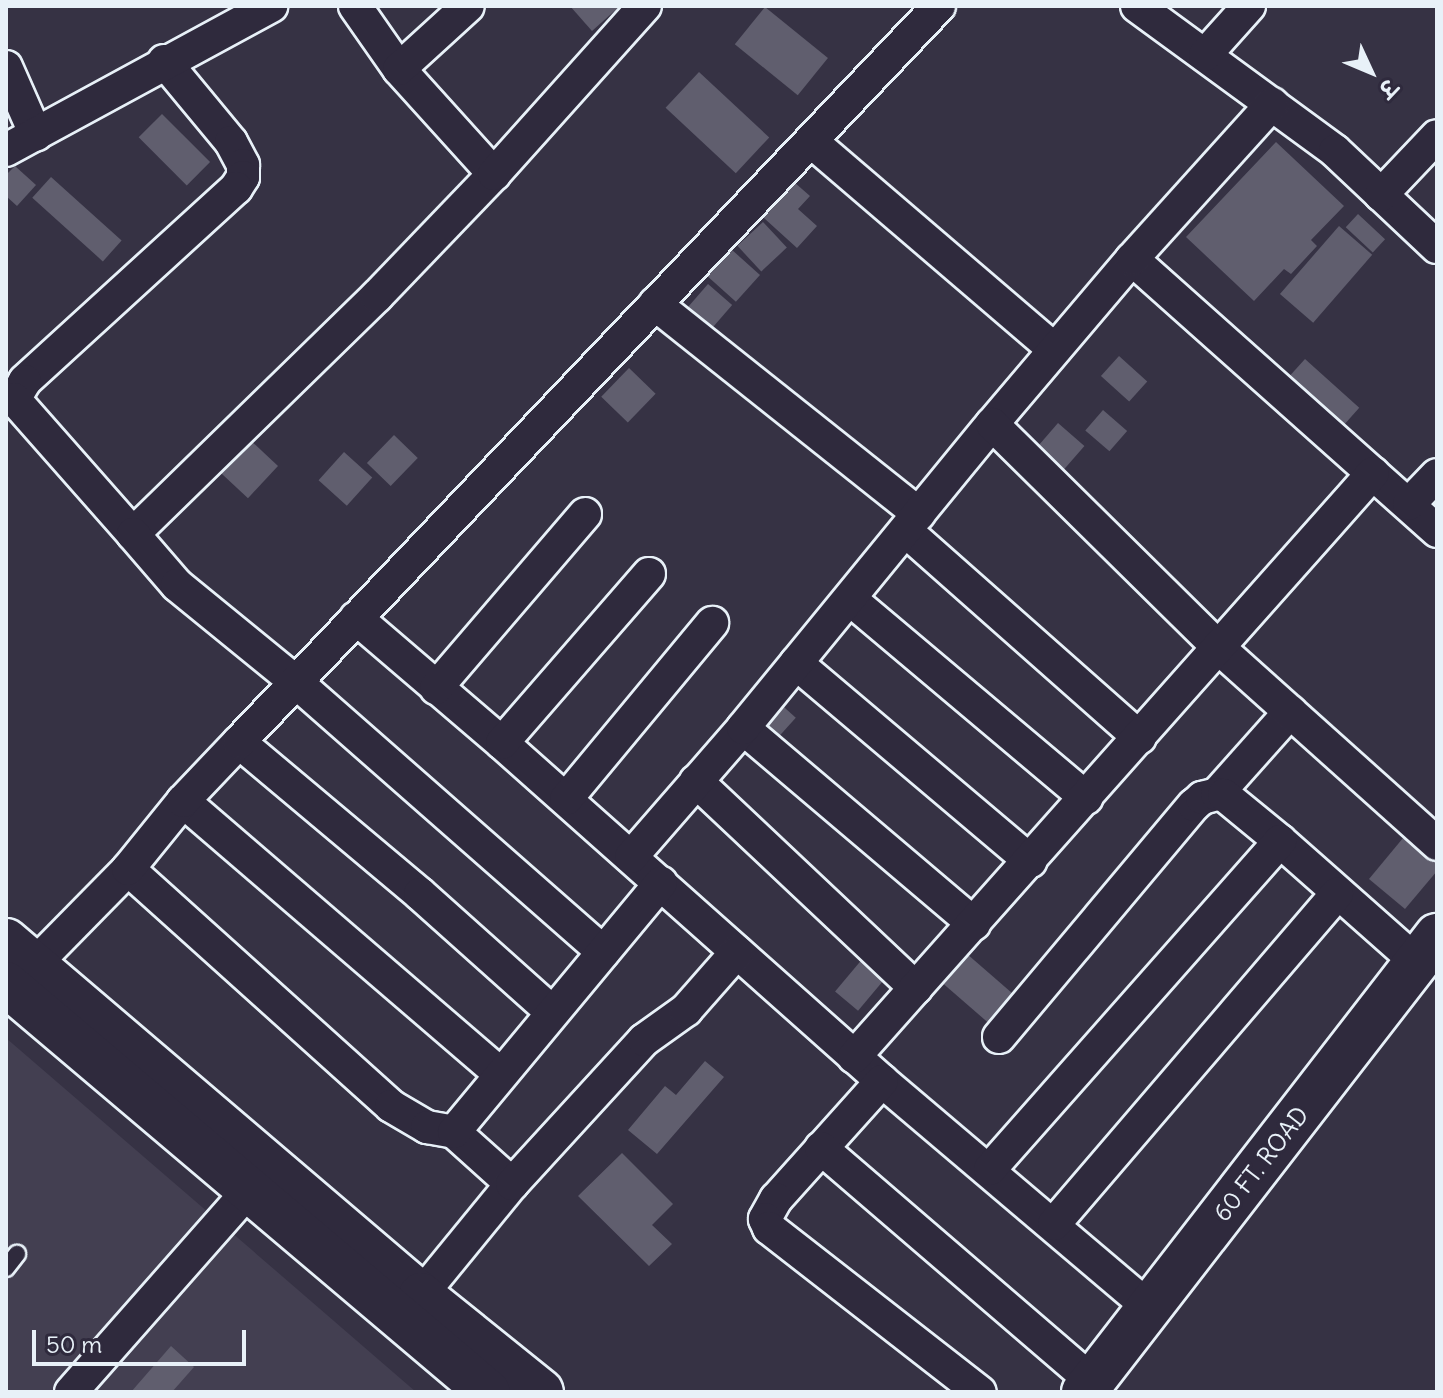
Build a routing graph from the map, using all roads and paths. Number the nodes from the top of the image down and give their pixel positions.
1 (271, 6) edge
2 (355, 6) edge
3 (468, 6) edge
4 (645, 6) edge
5 (939, 6) edge
6 (1137, 6) edge
7 (1249, 6) edge
8 (1205, 55) junction
9 (164, 61) junction
10 (6, 67) edge
11 (399, 69) junction
12 (1272, 104) junction
13 (36, 135) junction
14 (1437, 136) edge
15 (811, 141) junction
16 (6, 150) edge
17 (494, 174) junction
18 (1381, 195) junction
19 (1437, 247) edge
20 (1132, 259) junction
21 (655, 304) junction
22 (1054, 349) junction
23 (10, 399) edge
24 (992, 424) junction
25 (1373, 473) junction
26 (1437, 475) edge
27 (1409, 504) junction
28 (585, 514) dead end
29 (912, 522) junction
30 (1437, 531) edge
31 (133, 534) junction
32 (649, 574) dead end
33 (850, 599) junction
34 (356, 618) junction
35 (712, 623) dead end
36 (1220, 649) junction
37 (796, 663) junction
38 (296, 682) junction
39 (436, 688) junction
40 (1290, 712) junction
41 (743, 728) junction
42 (1140, 738) junction
43 (239, 742) junction
44 (502, 743) junction
45 (696, 781) junction
46 (1217, 794) junction
47 (1086, 798) junction
48 (566, 799) junction
49 (183, 801) junction
50 (1280, 841) junction
51 (1437, 844) edge
52 (631, 857) junction
53 (1030, 861) junction
54 (128, 869) junction
55 (661, 883) junction
56 (1337, 894) junction
57 (974, 924) junction
58 (1427, 949) edge
59 (603, 952) junction
60 (737, 952) junction
61 (14, 969) edge
62 (916, 988) junction
63 (552, 1012) junction
64 (999, 1037) dead end
65 (854, 1057) junction
66 (500, 1074) junction
67 (882, 1081) junction
68 (454, 1132) junction
69 (821, 1148) junction
70 (990, 1169) junction
71 (512, 1184) junction
72 (249, 1190) junction
73 (1054, 1224) junction
74 (421, 1295) junction
75 (1150, 1308) junction
76 (1088, 1387) edge
77 (71, 1392) edge
78 (488, 1392) edge
79 (541, 1392) edge
80 (980, 1392) edge

1 - 9 street
2 - 11 street
3 - 11 street
4 - 17 street
5 - 15 street
6 - 8 street
7 - 8 street
8 - 12 street
9 - 13 street
9 - 23 street
10 - 13 street
11 - 17 street
12 - 18 street
12 - 20 street
13 - 16 street
14 - 18 street
15 - 21 street
15 - 22 street
17 - 31 street
18 - 19 street
20 - 22 street
20 - 25 street
21 - 29 street
21 - 34 street
22 - 24 street
23 - 31 street
24 - 29 street
24 - 36 street
25 - 27 street
25 - 36 street
26 - 27 street
27 - 30 street
28 - 39 street
29 - 33 street
29 - 42 street
31 - 38 street
32 - 44 street
33 - 37 street
33 - 47 street
34 - 38 street
34 - 39 street
35 - 48 street
36 - 40 street
36 - 42 street
37 - 41 street
37 - 53 street
38 - 43 street
38 - 59 street
39 - 44 street
40 - 46 street
40 - 51 street
41 - 45 street
41 - 57 street
42 - 47 street
43 - 49 street
43 - 63 street
44 - 48 street
45 - 52 street
45 - 62 street
46 - 50 street
46 - 64 street
47 - 53 street
48 - 52 street
49 - 54 street
49 - 66 street
50 - 56 street
50 - 70 street
52 - 55 street
53 - 57 street
54 - 61 street
54 - 68 street
55 - 59 street
55 - 60 street
56 - 58 street
56 - 73 street
57 - 62 street
58 - 75 street, 60 FT. ROAD
59 - 63 street
60 - 65 street
60 - 71 street
61 - 72 street
61 - 74 street
62 - 65 street
63 - 66 street
65 - 67 street
66 - 68 street
67 - 69 street
67 - 70 street
68 - 71 street
69 - 76 street
69 - 80 street
70 - 73 street
71 - 74 street
72 - 77 street
72 - 78 street
73 - 75 street
74 - 79 street
75 - 76 street, 60 FT. ROAD

